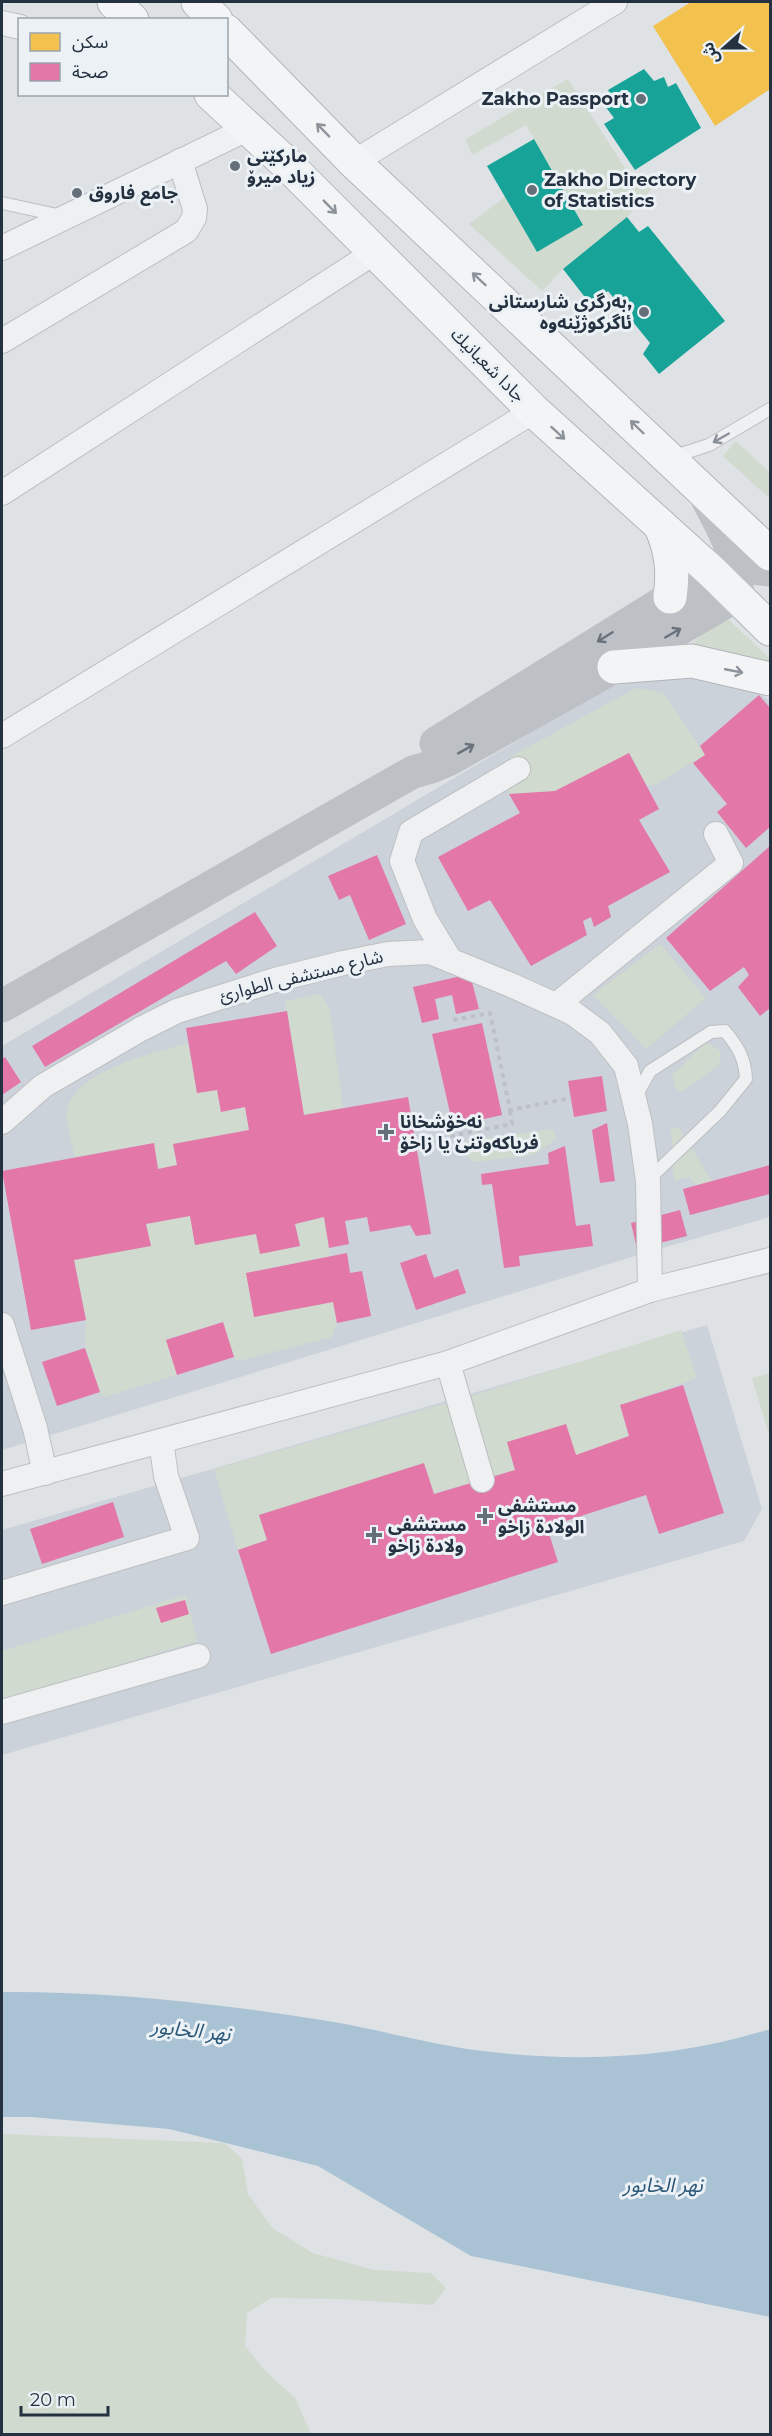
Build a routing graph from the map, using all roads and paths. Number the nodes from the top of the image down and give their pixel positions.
1 (114, 2) edge
2 (198, 2) edge
3 (615, 2) edge
4 (130, 18) edge
5 (214, 18) edge
6 (2, 23) edge
7 (18, 27) edge
8 (228, 33) edge
9 (213, 96) edge
10 (247, 129) junction
11 (180, 161) junction
12 (354, 162) junction
13 (2, 203) edge
14 (65, 217) junction
15 (2, 248) edge
16 (375, 252) junction
17 (2, 342) edge
18 (771, 409) edge
19 (534, 411) junction
20 (669, 458) junction
21 (2, 493) edge
22 (704, 493) junction
23 (660, 525) junction
24 (771, 554) edge
25 (771, 570) edge
26 (728, 578) junction
27 (670, 597) junction
28 (771, 629) edge
29 (614, 667) junction
30 (771, 679) edge
31 (2, 736) edge
32 (518, 769) dead end
33 (412, 772) junction
34 (716, 834) dead end
35 (450, 960) junction
36 (556, 1005) junction
37 (2, 1006) edge
38 (453, 1020) dead end
39 (571, 1098) dead end
40 (634, 1099) junction
41 (510, 1110) junction
42 (2, 1122) edge
43 (450, 1136) dead end
44 (648, 1181) junction
45 (771, 1260) edge
46 (650, 1290) junction
47 (2, 1324) edge
48 (448, 1363) junction
49 (161, 1442) junction
50 (45, 1473) junction
51 (482, 1480) dead end
52 (2, 1484) edge
53 (2, 1593) edge
54 (198, 1656) dead end
55 (2, 1712) edge

1 - 4 highway
2 - 5 highway
3 - 12 street
6 - 7 street
12 -> 8 highway
9 - 10 highway, جادا شعبانيك
10 - 11 street
10 -> 16 highway, جادا شعبانيك
11 - 14 street
11 - 17 street
20 -> 12 highway
13 - 14 lane
14 - 15 street
16 - 19 highway, جادا شعبانيك
16 - 21 street
18 -> 20 lane
19 -> 23 highway, جادا شعبانيك
19 - 31 street
20 - 22 highway
22 - 24 highway
22 - 26 street
23 - 26 highway, جادا شعبانيك
23 - 27 highway
25 - 26 street
26 - 27 street
26 - 28 highway, جادا شعبانيك
29 -> 26 street
27 -> 33 street
29 -> 30 highway
33 -> 29 street
32 - 35 street
33 - 37 street
34 - 36 street
35 - 36 street, شارع مستشفى الطوارئ
35 - 42 street, شارع مستشفى الطوارئ
36 - 40 street, شارع مستشفى الطوارئ
38 - 41 path
39 - 41 path
40 - 44 street, شارع مستشفى الطوارئ
40 - 44 lane
41 - 43 path
44 - 46 street, شارع مستشفى الطوارئ
45 - 46 street
46 - 48 street
47 - 50 street
48 - 49 street
48 - 51 street
49 - 50 street
49 - 53 street
50 - 52 street
54 - 55 street

